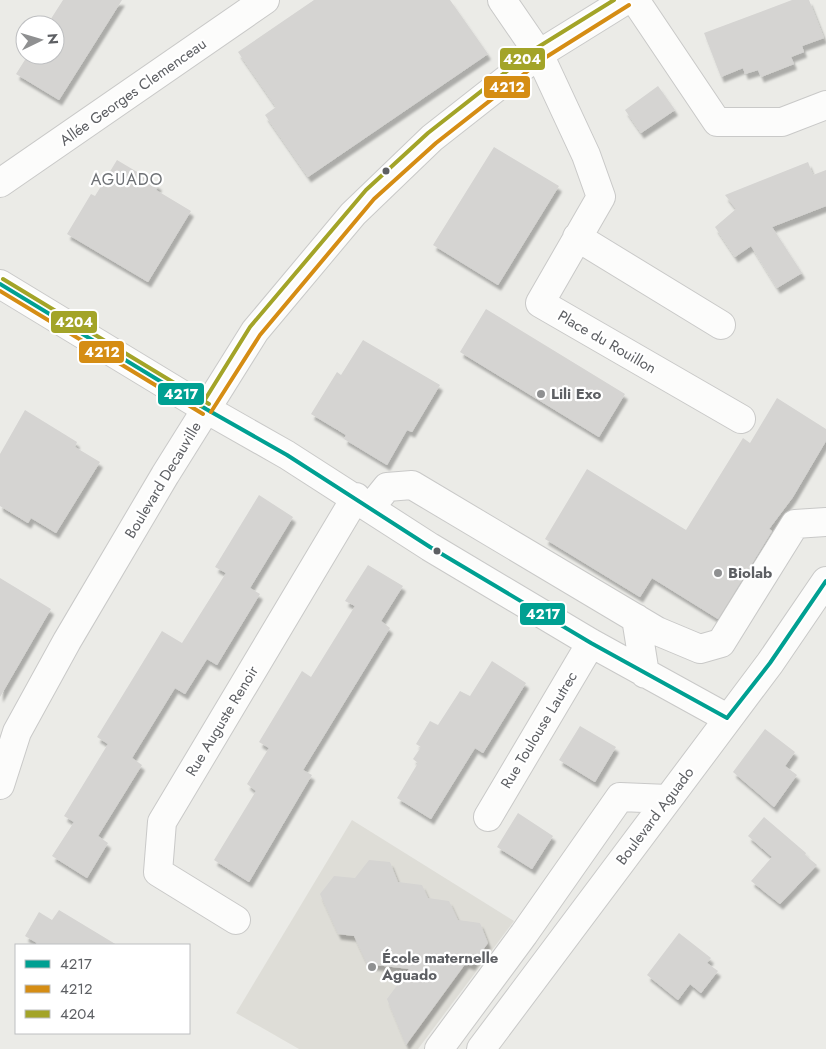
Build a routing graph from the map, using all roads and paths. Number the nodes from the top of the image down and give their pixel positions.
1 (265, 0) edge
2 (502, 0) edge
3 (626, 0) edge
4 (635, 0) edge
5 (539, 54) junction
6 (825, 106) edge
7 (0, 183) edge
8 (577, 237) junction
9 (0, 284) edge
10 (721, 325) dead end
11 (206, 409) junction
12 (741, 419) dead end
13 (363, 503) junction
14 (826, 522) edge
15 (826, 581) edge
16 (636, 618) junction
17 (591, 643) junction
18 (645, 674) junction
19 (727, 718) junction
20 (0, 785) edge
21 (668, 799) junction
22 (488, 817) dead end
23 (236, 920) dead end
24 (438, 1049) edge
25 (481, 1049) edge

1 - 7 street, Allée Georges Clemenceau
2 - 5 street
3 - 5 street, Boulevard Decauville
4 - 6 street
5 - 8 street, Place du Rouillon
5 - 11 street, Boulevard Decauville
8 - 10 street
8 - 12 street, Place du Rouillon
9 - 11 street
11 - 13 street
11 - 20 street, Boulevard Decauville
13 - 16 street
13 - 17 street
13 - 23 street, Rue Auguste Renoir
14 - 16 street
15 - 19 street, Boulevard Aguado
16 - 18 street
17 - 18 street
17 - 22 street, Rue Toulouse Lautrec
18 - 19 street
19 - 21 street, Boulevard Aguado
21 - 24 street
21 - 25 street, Boulevard Aguado

